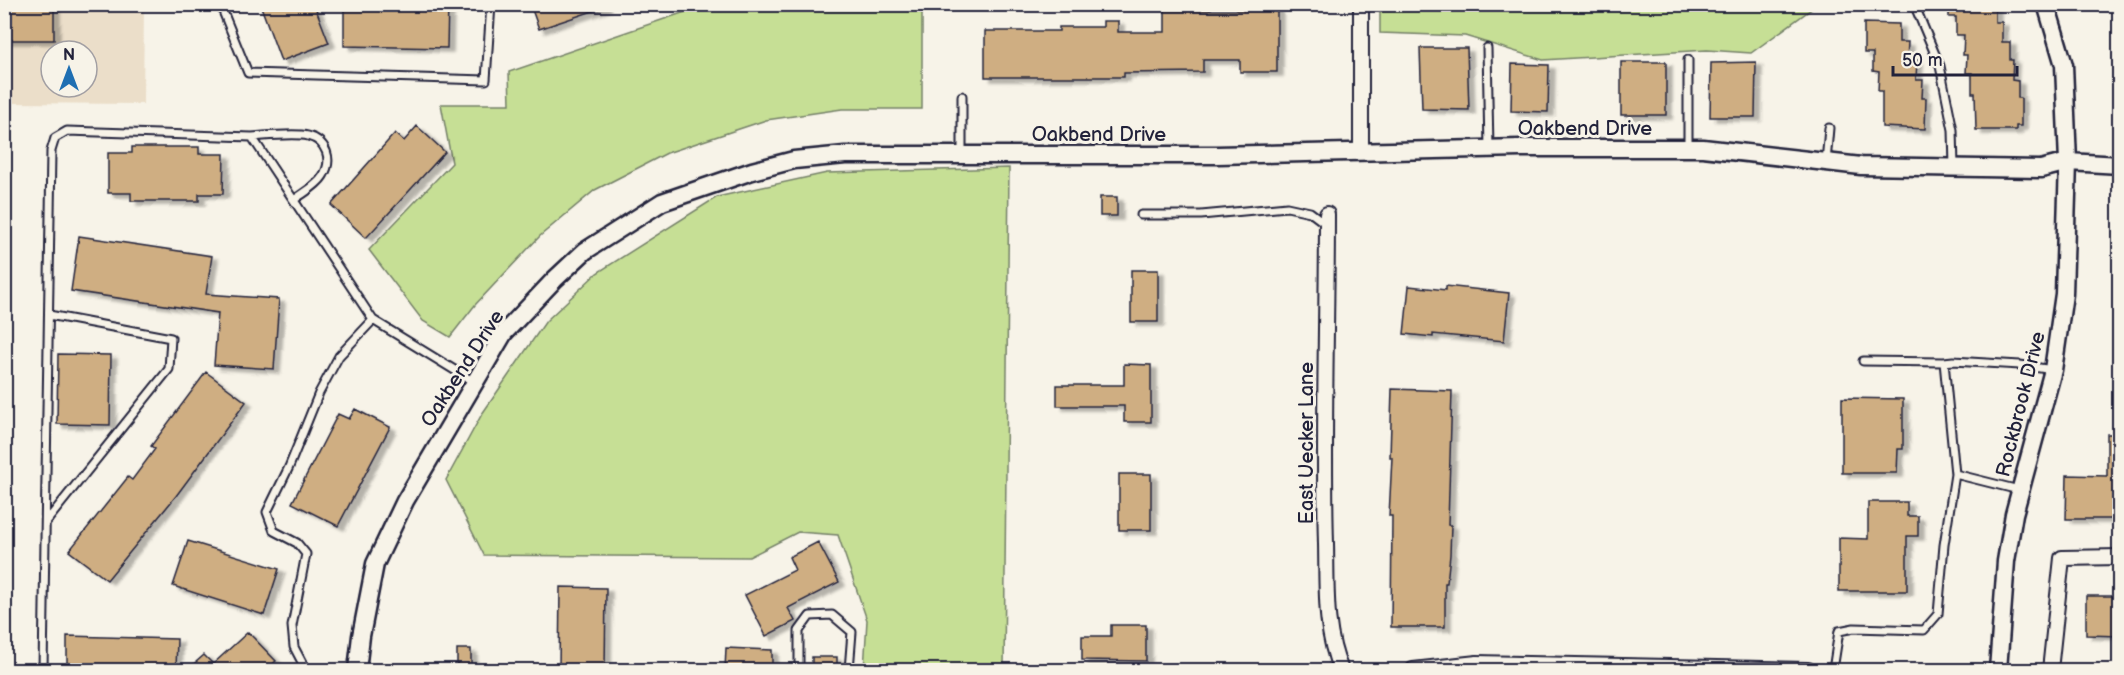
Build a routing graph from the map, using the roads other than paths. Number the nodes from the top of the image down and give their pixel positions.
1 (220, 4) edge
2 (491, 4) edge
3 (1361, 4) edge
4 (1914, 4) edge
5 (2046, 4) edge
6 (1487, 48) dead end
7 (1689, 60) dead end
8 (962, 96) dead end
9 (1828, 128) dead end
10 (252, 136) junction
11 (1688, 148) junction
12 (1489, 149) junction
13 (1361, 152) junction
14 (962, 155) junction
15 (1826, 162) junction
16 (2068, 162) junction
17 (2120, 165) edge
18 (1954, 167) junction
19 (294, 200) junction
20 (1141, 215) dead end
21 (1328, 220) joint
22 (49, 315) junction
23 (373, 320) junction
24 (1863, 361) dead end
25 (1944, 362) junction
26 (2054, 370) junction
27 (475, 382) junction
28 (1955, 474) junction
29 (2020, 491) junction
30 (46, 522) junction
31 (2120, 557) edge
32 (305, 669) edge
33 (43, 670) edge
34 (328, 670) edge
35 (357, 670) edge
36 (799, 670) edge
37 (849, 670) edge
38 (1341, 670) edge
39 (1413, 670) edge
40 (1808, 670) edge
41 (1833, 670) edge
42 (1998, 670) edge
43 (2050, 670) edge

1 - 2 lane
3 - 13 street
4 - 18 lane
5 - 16 street, Rockbrook Drive
6 - 12 lane
7 - 11 lane
8 - 14 lane
9 - 15 lane
10 - 19 lane
10 - 19 lane
10 - 22 lane
11 - 12 street, Oakbend Drive
11 - 15 street, Oakbend Drive
12 - 13 street, Oakbend Drive
13 - 14 street, Oakbend Drive
14 - 27 street, Oakbend Drive
15 - 18 street, Oakbend Drive
16 - 17 street, Oakbend Drive
16 - 18 street, Oakbend Drive
16 - 26 street, Rockbrook Drive
19 - 23 lane
20 - 21 lane
21 - 38 street, East Uecker Lane
22 - 30 lane
22 - 30 lane
23 - 27 lane
23 - 32 lane
24 - 25 lane
25 - 26 lane
25 - 28 lane
26 - 29 street, Rockbrook Drive
27 - 35 street, Oakbend Drive
28 - 29 lane
28 - 41 lane
29 - 42 street, Rockbrook Drive
30 - 33 lane
31 - 43 street
32 - 34 lane
36 - 37 lane
39 - 40 street

